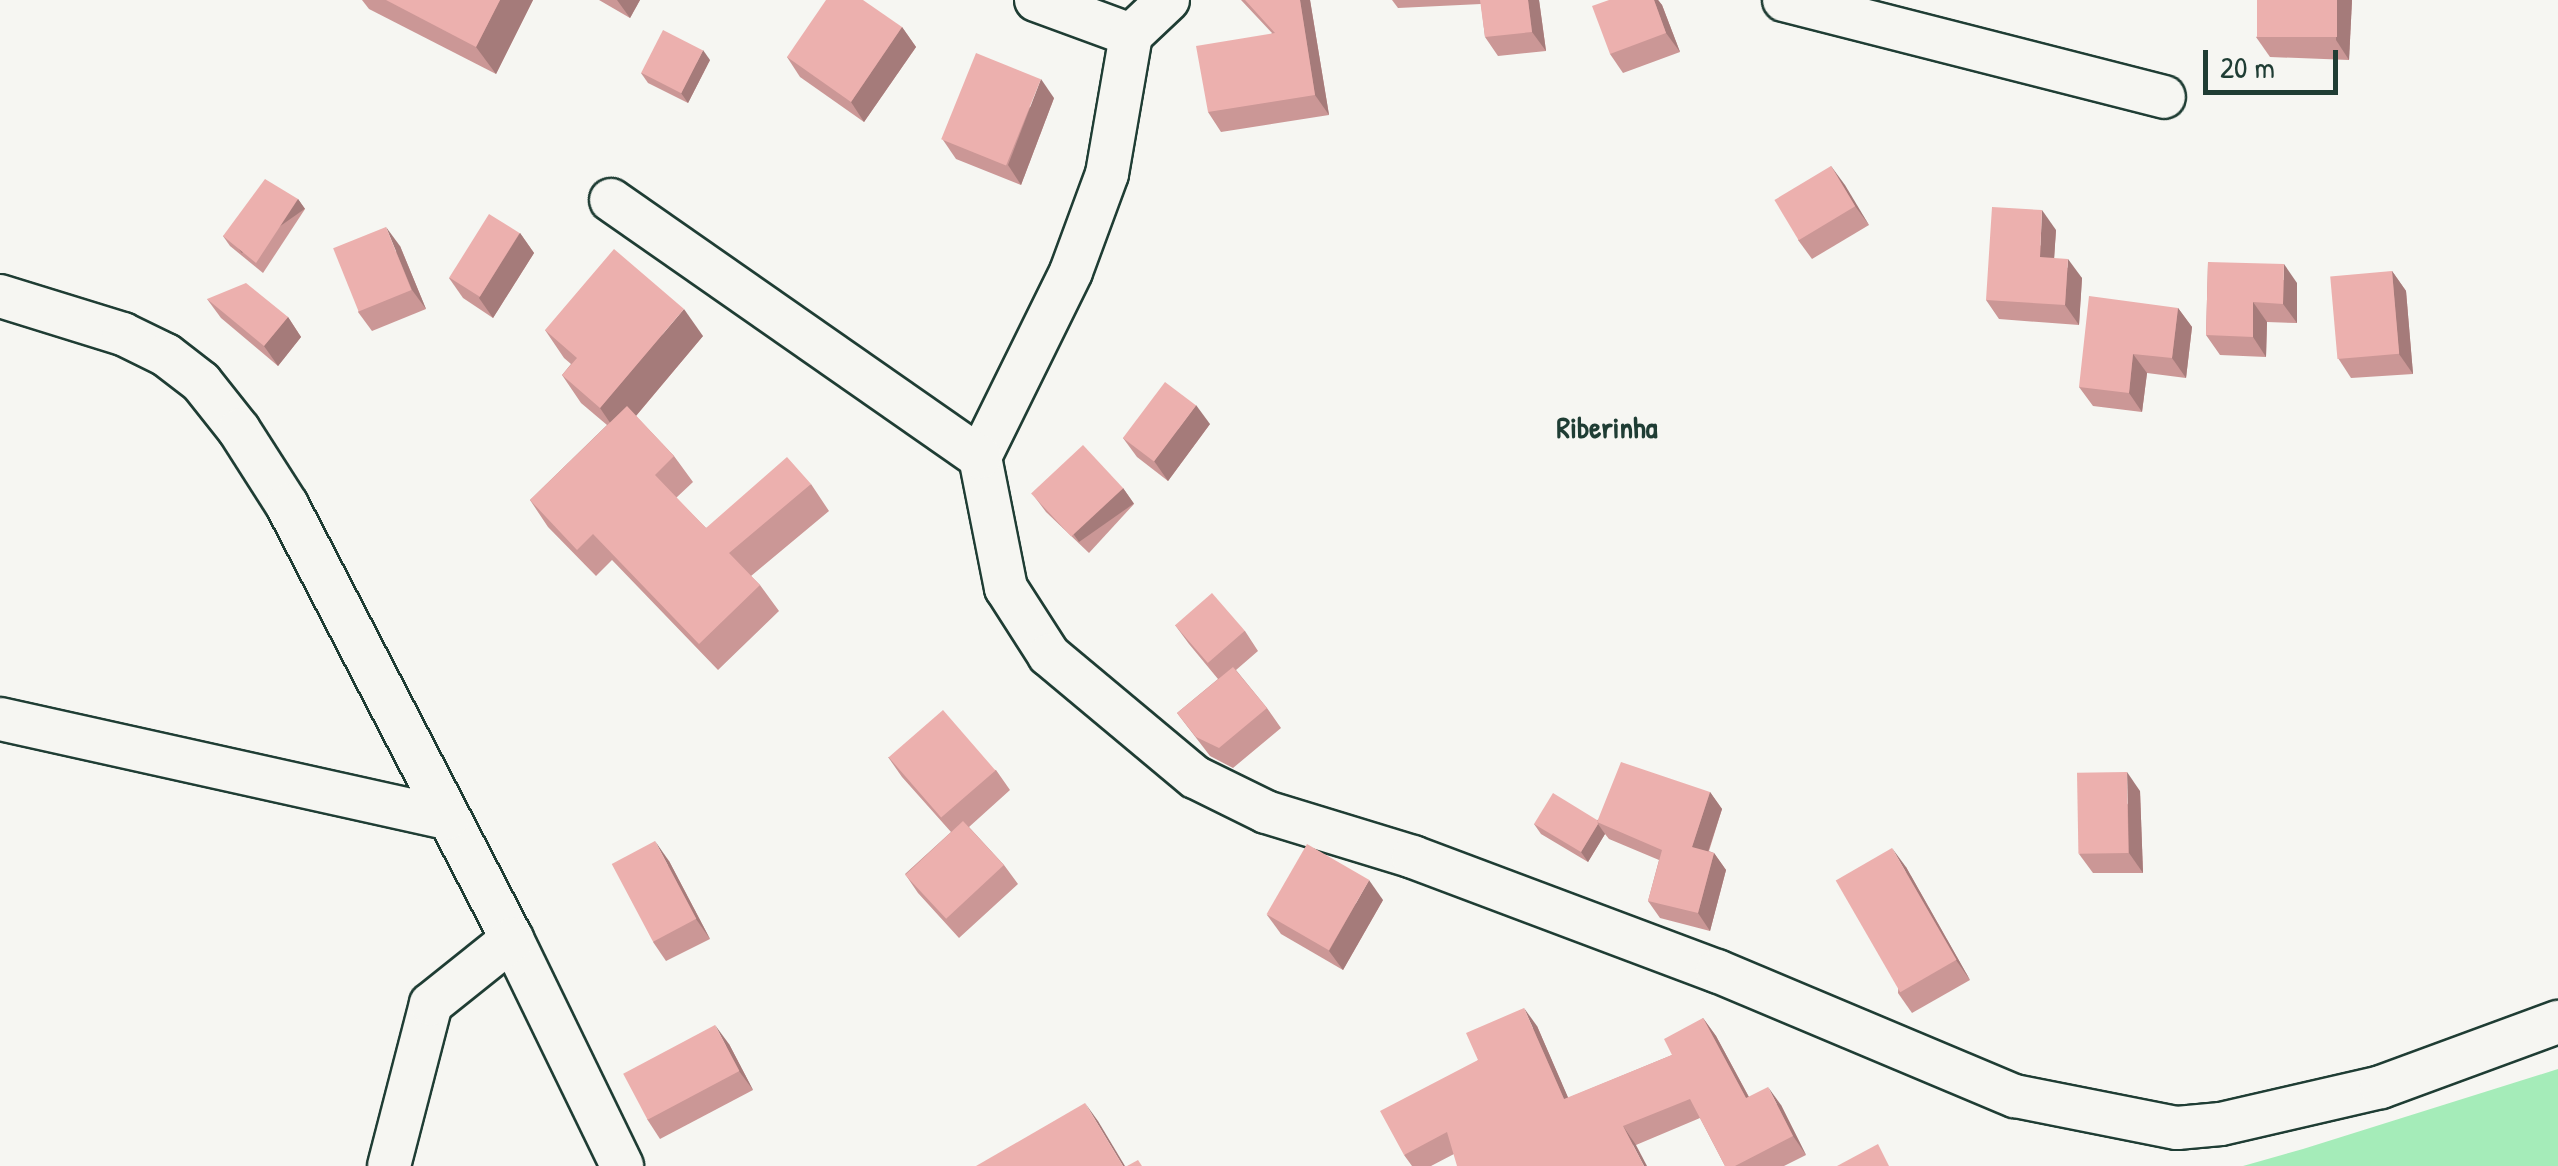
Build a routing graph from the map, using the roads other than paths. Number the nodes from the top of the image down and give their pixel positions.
1 (1036, 0) edge
2 (1168, 0) edge
3 (1784, 0) edge
4 (1131, 36) junction
5 (2164, 96) dead end
6 (610, 200) dead end
7 (0, 296) edge
8 (980, 456) junction
9 (0, 719) edge
10 (448, 818) junction
11 (512, 939) junction
12 (2558, 1022) edge
13 (389, 1166) edge
14 (622, 1166) edge

1 - 4 street
2 - 4 street
3 - 5 street
4 - 8 street
6 - 8 street
7 - 10 street
8 - 12 street
9 - 10 street
10 - 11 street
11 - 13 street
11 - 14 street

